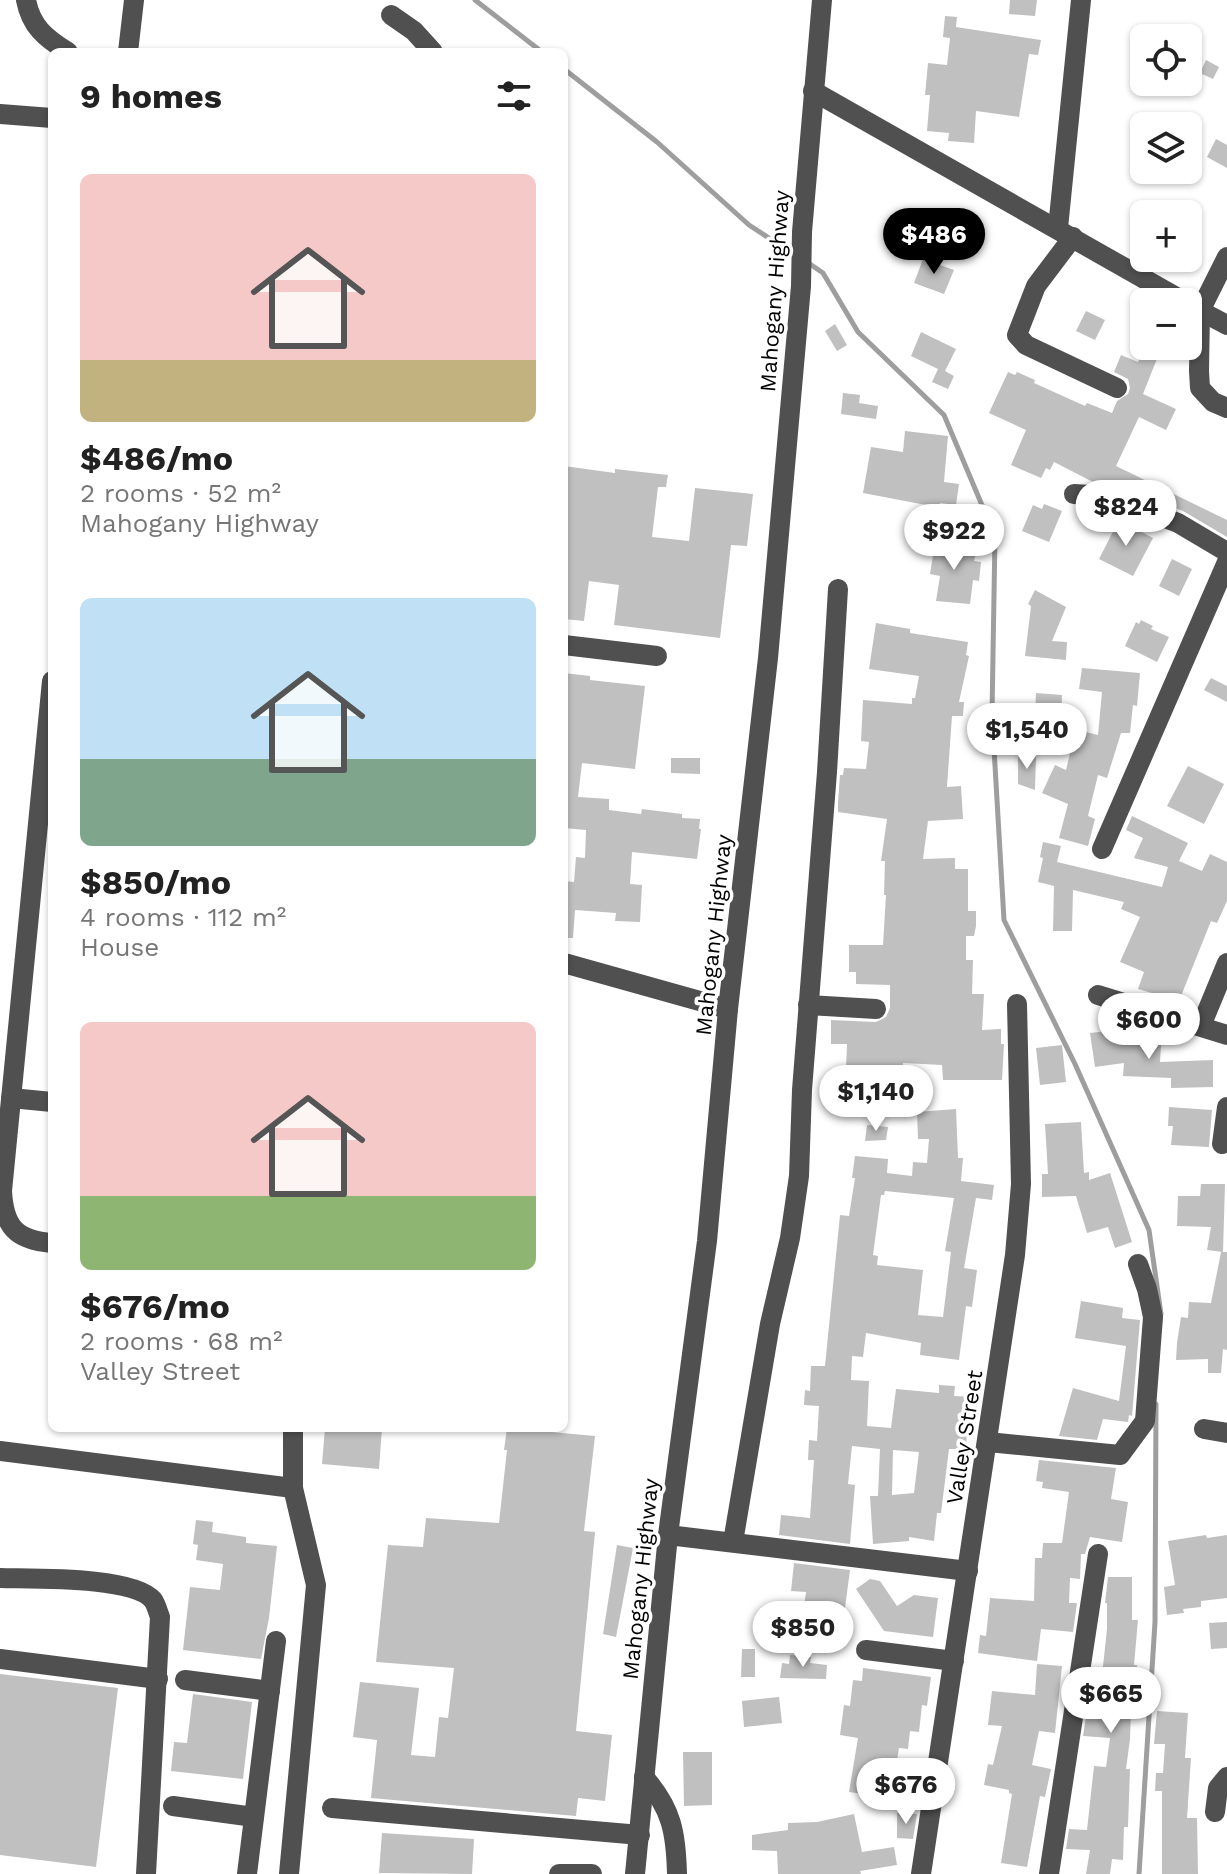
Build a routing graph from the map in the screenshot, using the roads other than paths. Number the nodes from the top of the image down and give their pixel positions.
1 (26, 0) edge
2 (134, 0) edge
3 (822, 0) edge
4 (1081, 0) edge
5 (391, 15) dead end
6 (63, 48) edge
7 (128, 48) edge
8 (429, 48) edge
9 (813, 91) junction
10 (0, 114) edge
11 (48, 118) edge
12 (1066, 232) junction
13 (1227, 257) edge
14 (1162, 288) edge
15 (1202, 290) edge
16 (1202, 311) edge
17 (1227, 325) edge
18 (1197, 360) edge
19 (1117, 388) dead end
20 (1227, 408) edge
21 (1074, 494) dead end
22 (1227, 552) edge
23 (1227, 562) edge
24 (838, 589) dead end
25 (568, 645) edge
26 (657, 656) dead end
27 (48, 722) edge
28 (1102, 849) dead end
29 (1227, 963) edge
30 (568, 964) edge
31 (1098, 995) dead end
32 (1017, 1004) dead end
33 (808, 1005) junction
34 (728, 1009) junction
35 (876, 1009) dead end
36 (1201, 1026) junction
37 (1227, 1035) edge
38 (11, 1098) junction
39 (48, 1102) edge
40 (1227, 1107) edge
41 (4, 1125) edge
42 (1222, 1144) dead end
43 (48, 1242) edge
44 (1138, 1264) dead end
45 (1204, 1429) dead end
46 (293, 1432) edge
47 (1227, 1433) edge
48 (988, 1442) junction
49 (0, 1451) edge
50 (293, 1488) junction
51 (668, 1535) junction
52 (733, 1542) junction
53 (1098, 1554) dead end
54 (968, 1571) junction
55 (0, 1578) edge
56 (276, 1641) dead end
57 (866, 1650) dead end
58 (0, 1659) edge
59 (954, 1661) junction
60 (158, 1679) junction
61 (185, 1680) dead end
62 (270, 1691) junction
63 (644, 1777) junction
64 (1227, 1777) edge
65 (173, 1806) dead end
66 (332, 1808) dead end
67 (1215, 1812) dead end
68 (254, 1817) junction
69 (640, 1835) junction
70 (146, 1874) edge
71 (247, 1874) edge
72 (289, 1874) edge
73 (559, 1874) edge
74 (592, 1874) edge
75 (635, 1874) edge
76 (677, 1874) edge
77 (921, 1874) edge
78 (1049, 1874) edge

1 - 6 street
2 - 7 street
3 - 9 street, Mahogany Highway
4 - 12 street
5 - 8 street
9 - 12 street
9 - 34 street, Mahogany Highway
10 - 11 street
12 - 14 street
12 - 19 street
13 - 15 street
16 - 17 street
18 - 20 street
21 - 22 street
23 - 28 street
24 - 33 street
25 - 26 street
27 - 38 street
29 - 36 street
30 - 34 street
31 - 36 street
32 - 48 street, Valley Street
33 - 35 street
33 - 52 street
34 - 51 street, Mahogany Highway
36 - 37 street
38 - 39 street
38 - 41 street
40 - 42 street
41 - 43 street
44 - 48 street
45 - 47 street
46 - 50 street
48 - 54 street, Valley Street
49 - 50 street
50 - 72 street
51 - 52 street
51 - 63 street, Mahogany Highway
52 - 54 street
53 - 78 street
54 - 59 street, Valley Street
55 - 60 street
56 - 62 street
57 - 59 street
58 - 60 street
59 - 77 street, Valley Street
60 - 70 street
61 - 62 street
62 - 68 street
63 - 69 street, Mahogany Highway
63 - 76 street
64 - 67 street
65 - 68 street
66 - 69 street
68 - 71 street
69 - 75 street, Mahogany Highway
73 - 74 street

